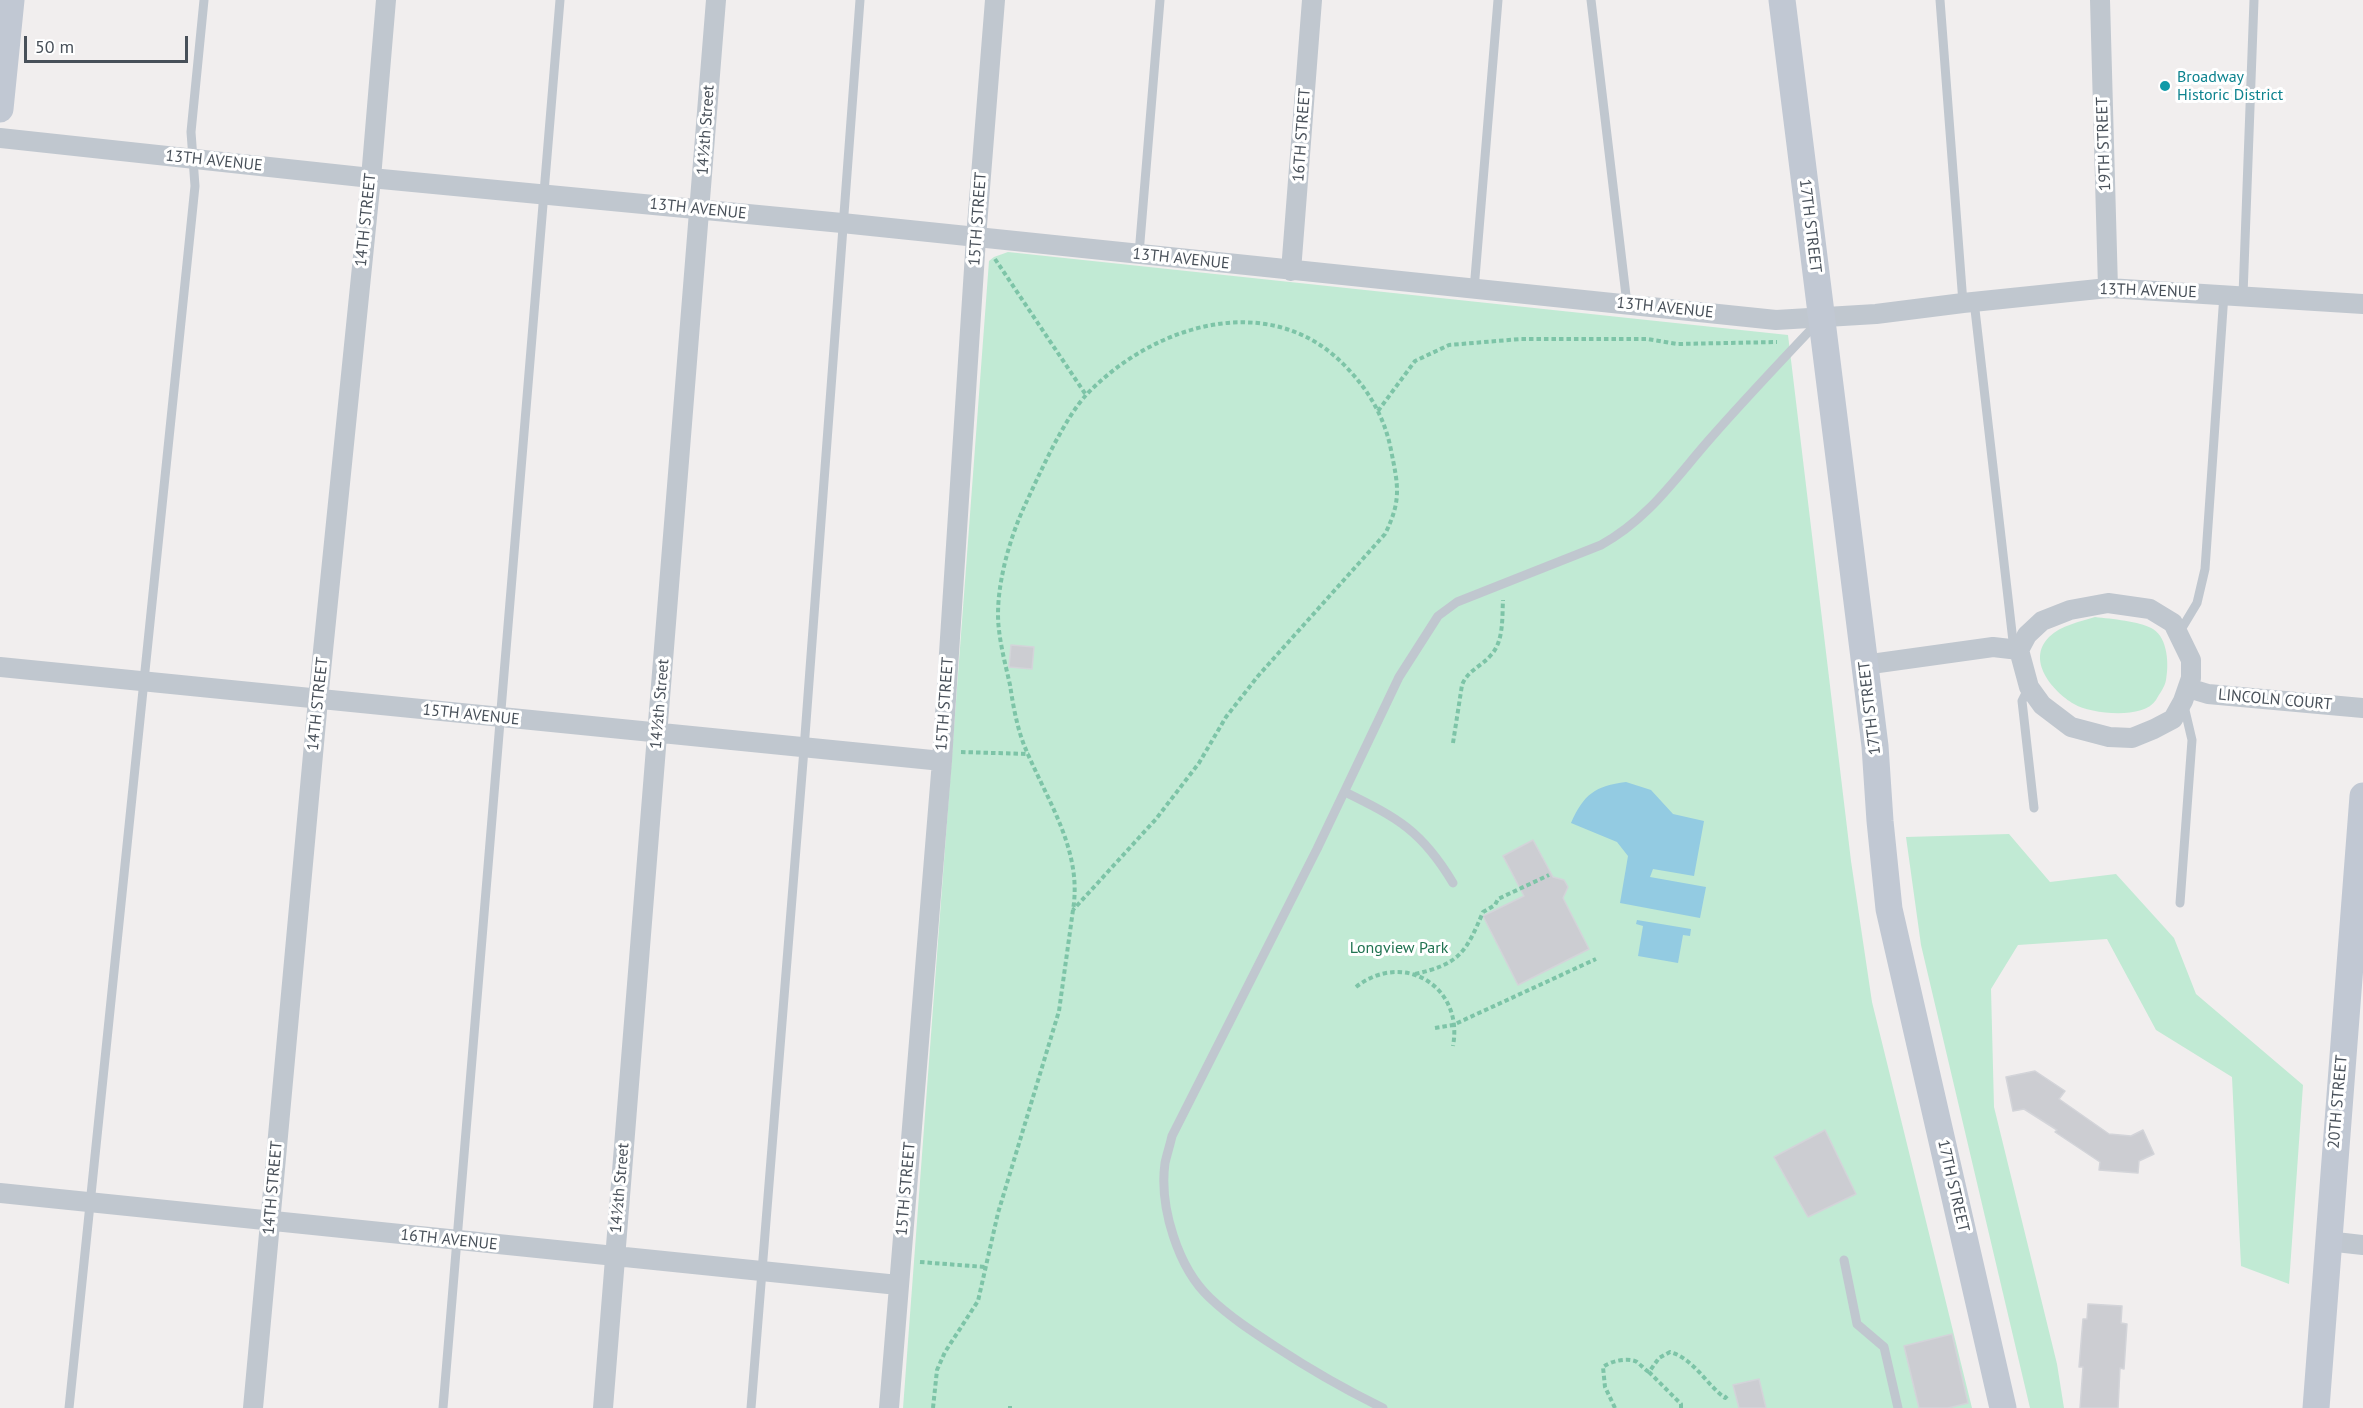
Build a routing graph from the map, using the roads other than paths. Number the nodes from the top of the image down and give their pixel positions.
1 (11, 0) edge
2 (204, 0) edge
3 (386, 0) edge
4 (560, 0) edge
5 (716, 0) edge
6 (860, 0) edge
7 (995, 0) edge
8 (1160, 0) edge
9 (1312, 0) edge
10 (1498, 0) edge
11 (1591, 0) edge
12 (1782, 0) edge
13 (1940, 0) edge
14 (2100, 0) edge
15 (2254, 0) edge
16 (0, 110) edge
17 (0, 138) edge
18 (193, 159) junction
19 (370, 178) junction
20 (545, 195) junction
21 (700, 209) junction
22 (842, 223) junction
23 (976, 238) junction
24 (1139, 254) junction
25 (1291, 271) junction
26 (2108, 288) junction
27 (1474, 290) junction
28 (2233, 295) junction
29 (1968, 302) junction
30 (1627, 304) junction
31 (2363, 304) edge
32 (1822, 318) junction
33 (2179, 633) junction
34 (2017, 650) junction
35 (1864, 665) junction
36 (0, 667) edge
37 (145, 681) junction
38 (2029, 687) junction
39 (2185, 695) junction
40 (318, 700) junction
41 (2363, 708) edge
42 (500, 718) junction
43 (658, 733) junction
44 (804, 749) junction
45 (942, 756) junction
46 (1345, 792) junction
47 (2363, 796) edge
48 (2034, 808) dead end
49 (1454, 883) dead end
50 (2180, 903) dead end
51 (0, 1193) edge
52 (90, 1201) junction
53 (270, 1222) junction
54 (458, 1241) junction
55 (2327, 1241) junction
56 (2363, 1245) edge
57 (615, 1257) junction
58 (1844, 1260) dead end
59 (762, 1271) junction
60 (898, 1285) junction
61 (69, 1408) edge
62 (253, 1408) edge
63 (442, 1408) edge
64 (603, 1408) edge
65 (751, 1408) edge
66 (890, 1408) edge
67 (1383, 1408) edge
68 (1898, 1408) edge
69 (2003, 1408) edge
70 (2316, 1408) edge

1 - 16 street
2 - 18 lane
3 - 19 street, 14TH STREET
4 - 20 lane
5 - 21 street, 14½th Street
6 - 22 lane
7 - 23 street, 15TH STREET
8 - 24 lane
9 - 25 street, 16TH STREET
10 - 27 lane
11 - 30 lane
12 - 32 street, 17TH STREET
13 - 29 lane
14 - 26 street, 19TH STREET
15 - 28 lane
17 - 18 street, 13TH AVENUE
18 - 19 street, 13TH AVENUE
18 - 37 lane
19 - 20 street, 13TH AVENUE
19 - 40 street, 14TH STREET
20 - 21 street, 13TH AVENUE
20 - 42 lane
21 - 22 street, 13TH AVENUE
21 - 43 street, 14½th Street
22 - 23 street, 13TH AVENUE
22 - 44 lane
23 - 24 street, 13TH AVENUE
23 - 45 street, 15TH STREET
24 - 25 street, 13TH AVENUE
25 - 27 street, 13TH AVENUE
26 - 28 street, 13TH AVENUE
26 - 29 street, 13TH AVENUE
27 - 30 street, 13TH AVENUE
28 - 31 street, 13TH AVENUE
28 - 33 lane
29 - 32 street, 13TH AVENUE
29 - 34 lane
30 - 32 street, 13TH AVENUE
32 - 35 street, 17TH STREET
32 - 46 lane
33 - 34 street
33 - 39 street
34 - 35 street
34 - 38 street
35 - 69 street, 17TH STREET
36 - 37 street, 15TH AVENUE
37 - 40 street, 15TH AVENUE
37 - 52 lane
38 - 39 street
38 - 48 lane
39 - 41 street, LINCOLN COURT
39 - 50 lane
40 - 42 street, 15TH AVENUE
40 - 53 street, 14TH STREET
42 - 43 street, 15TH AVENUE
42 - 54 lane
43 - 44 street, 15TH AVENUE
43 - 57 street, 14½th Street
44 - 45 street, 15TH AVENUE
44 - 59 lane
45 - 60 street, 15TH STREET
46 - 49 lane
46 - 67 lane
47 - 55 street, 20TH STREET
51 - 52 street, 16TH AVENUE
52 - 53 street, 16TH AVENUE
52 - 61 lane
53 - 54 street, 16TH AVENUE
53 - 62 street, 14TH STREET
54 - 57 street, 16TH AVENUE
54 - 63 lane
55 - 56 street
55 - 70 street, 20TH STREET
57 - 59 street, 16TH AVENUE
57 - 64 street, 14½th Street
58 - 68 lane
59 - 60 street, 16TH AVENUE
59 - 65 lane
60 - 66 street, 15TH STREET

